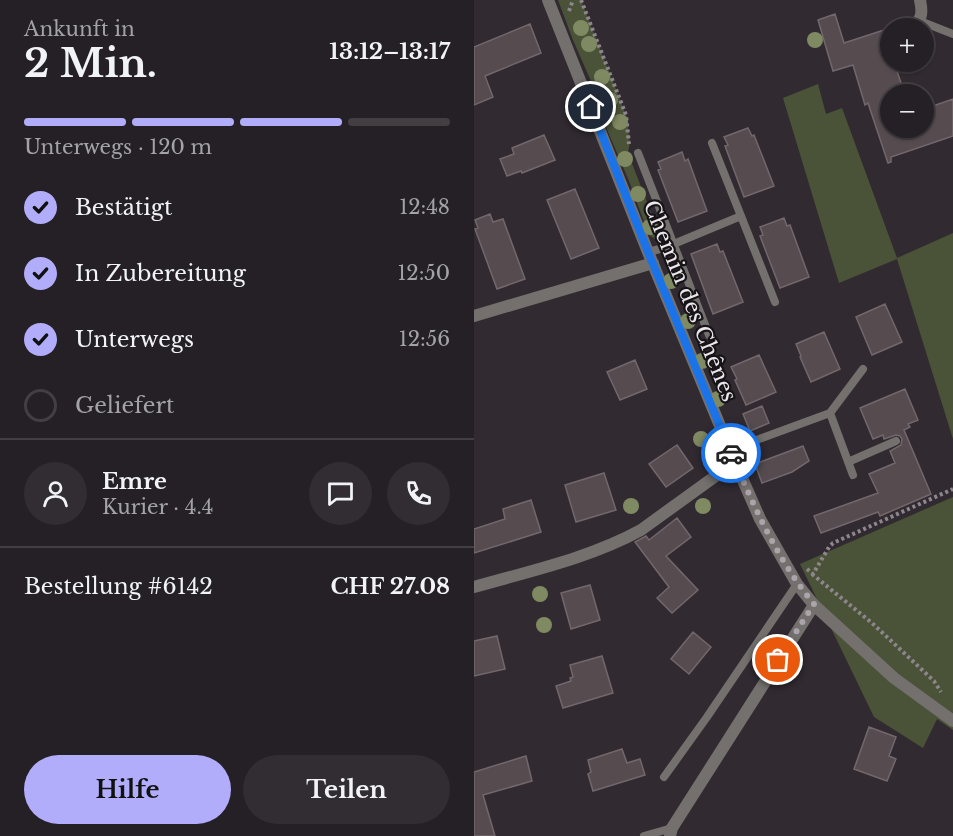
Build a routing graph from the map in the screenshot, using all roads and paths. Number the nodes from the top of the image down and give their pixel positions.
1 (548, 0) edge
2 (920, 0) edge
3 (919, 18) edge
4 (934, 27) edge
5 (953, 34) edge
6 (712, 142) dead end
7 (638, 153) dead end
8 (741, 216) junction
9 (673, 244) junction
10 (651, 258) junction
11 (775, 302) dead end
12 (474, 316) edge
13 (709, 335) dead end
14 (863, 369) dead end
15 (830, 413) junction
16 (896, 441) dead end
17 (743, 445) dead end
18 (735, 462) junction
19 (848, 462) junction
20 (853, 475) dead end
21 (953, 489) edge
22 (813, 574) junction
23 (795, 581) junction
24 (474, 587) edge
25 (814, 604) junction
26 (944, 699) dead end
27 (953, 721) edge
28 (664, 777) dead end
29 (671, 832) edge
30 (644, 836) edge

1 - 10 street, Chemin des Chênes
2 - 3 street
4 - 5 lane
6 - 8 lane
7 - 9 lane
8 - 9 lane
8 - 11 lane
9 - 10 lane
9 - 13 lane
10 - 12 street
10 - 18 street, Chemin des Chênes
14 - 15 lane
15 - 17 lane
15 - 19 lane
16 - 19 lane
18 - 23 street, Chemin des Chênes
18 - 24 street
19 - 20 lane
21 - 22 path
22 - 23 path
22 - 26 path
23 - 25 street, Chemin des Chênes
23 - 28 lane
25 - 27 street, Chemin des Chênes
25 - 29 street
29 - 30 lane

